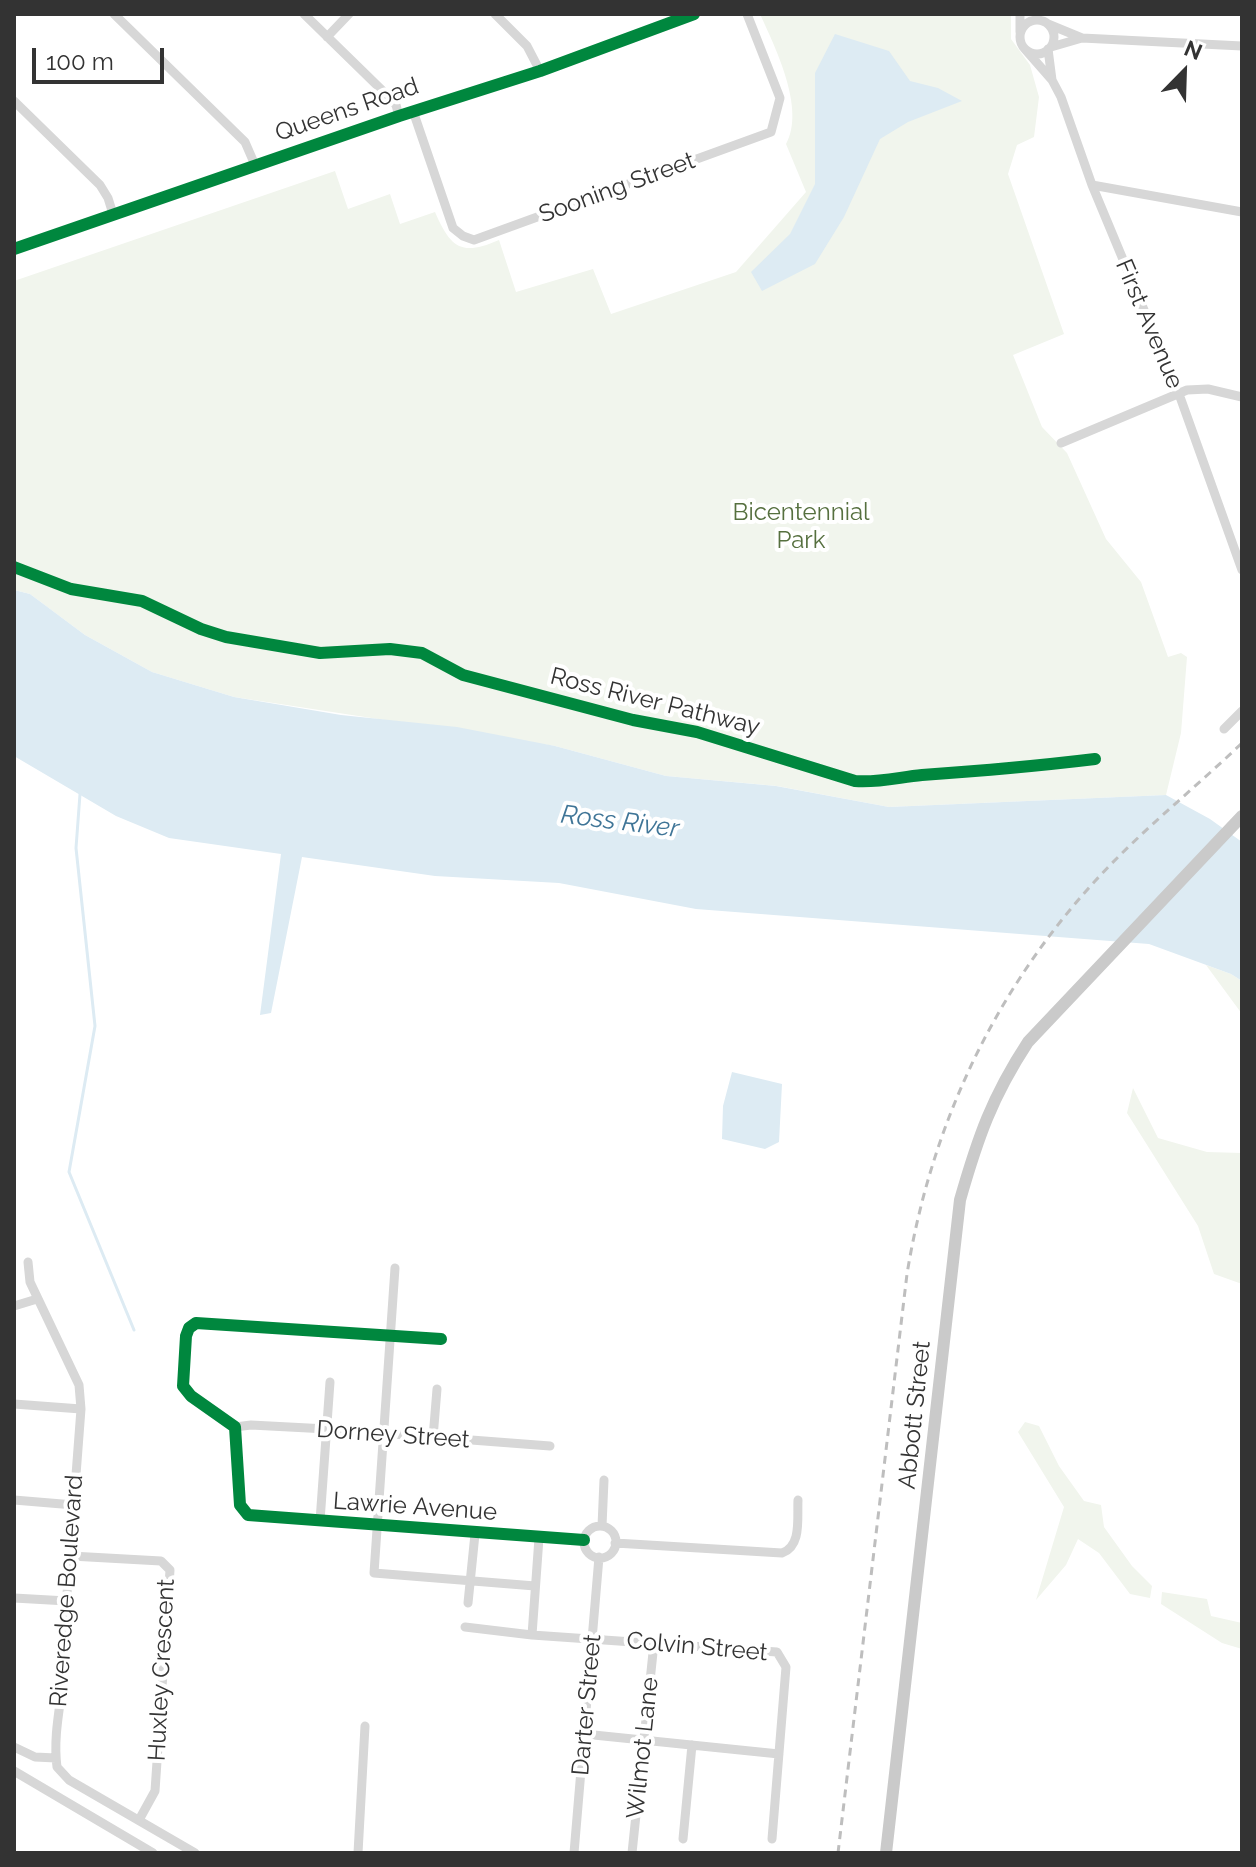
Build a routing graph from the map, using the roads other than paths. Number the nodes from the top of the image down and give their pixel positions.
1 (114, 14) edge
2 (304, 14) edge
3 (349, 14) edge
4 (495, 14) edge
5 (694, 14) edge
6 (747, 14) edge
7 (1020, 14) edge
8 (677, 17) edge
9 (1046, 20) edge
10 (1020, 32) junction
11 (327, 37) junction
12 (1082, 38) junction
13 (1242, 46) edge
14 (1024, 48) junction
15 (1050, 48) junction
16 (540, 71) junction
17 (1052, 80) junction
18 (14, 101) edge
19 (413, 111) junction
20 (399, 116) junction
21 (255, 165) junction
22 (1092, 185) junction
23 (1242, 212) edge
24 (113, 214) junction
25 (14, 249) edge
26 (1179, 394) junction
27 (1242, 397) edge
28 (1061, 443) dead end
29 (1242, 570) edge
30 (1242, 711) edge
31 (1224, 729) dead end
32 (1241, 817) edge
33 (28, 1262) dead end
34 (395, 1268) dead end
35 (37, 1299) junction
36 (14, 1306) edge
37 (391, 1335) junction
38 (441, 1339) dead end
39 (330, 1382) dead end
40 (437, 1389) dead end
41 (14, 1404) edge
42 (81, 1409) junction
43 (235, 1427) junction
44 (327, 1429) junction
45 (383, 1433) junction
46 (433, 1438) junction
47 (550, 1446) dead end
48 (604, 1480) dead end
49 (14, 1500) edge
50 (798, 1500) dead end
51 (74, 1505) junction
52 (320, 1521) junction
53 (377, 1526) junction
54 (602, 1526) junction
55 (475, 1534) junction
56 (539, 1538) junction
57 (584, 1540) junction
58 (615, 1543) junction
59 (71, 1556) junction
60 (599, 1557) junction
61 (471, 1581) junction
62 (535, 1586) junction
63 (14, 1598) edge
64 (67, 1601) junction
65 (468, 1603) dead end
66 (465, 1627) dead end
67 (532, 1635) junction
68 (593, 1639) junction
69 (654, 1643) junction
70 (365, 1726) dead end
71 (584, 1734) junction
72 (645, 1739) junction
73 (692, 1745) junction
74 (14, 1747) edge
75 (779, 1754) junction
76 (56, 1758) junction
77 (14, 1771) edge
78 (139, 1820) junction
79 (683, 1839) dead end
80 (772, 1839) dead end
81 (153, 1853) edge
82 (195, 1853) edge
83 (358, 1853) edge
84 (574, 1853) edge
85 (632, 1853) edge
86 (886, 1853) edge

1 - 21 street
2 - 11 street
3 - 11 street
4 - 16 street
5 - 8 street, Queens Road
6 - 19 street, Sooning Street
7 - 10 street
8 - 16 street, Queens Road
9 - 10 street
9 - 12 street
9 - 15 street
10 - 14 street
11 - 20 street
12 - 13 street
12 - 15 street
14 - 15 street
14 - 17 street, First Avenue
15 - 17 street, First Avenue
16 - 19 street, Queens Road
17 - 22 street, First Avenue
18 - 24 street
19 - 20 street, Queens Road
20 - 21 street, Queens Road
21 - 24 street, Queens Road
22 - 23 street
22 - 26 street, First Avenue
24 - 25 street, Queens Road
26 - 27 street
26 - 28 street
26 - 29 street, First Avenue
30 - 31 street
32 - 86 main road, Abbott Street
33 - 35 street, Riveredge Boulevard
34 - 37 street
35 - 36 street
35 - 42 street, Riveredge Boulevard
37 - 38 street
37 - 43 street
37 - 45 street
39 - 44 street
40 - 46 street
41 - 42 street
42 - 51 street, Riveredge Boulevard
43 - 44 street, Dorney Street
43 - 52 street, Lawrie Avenue
44 - 45 street, Dorney Street
44 - 52 street
45 - 46 street, Dorney Street
45 - 53 street
46 - 47 street, Dorney Street
48 - 54 street
49 - 51 street
50 - 58 street
51 - 59 street, Riveredge Boulevard
52 - 53 street, Lawrie Avenue
53 - 55 street, Lawrie Avenue
53 - 61 street
54 - 57 street
54 - 58 street
55 - 56 street, Lawrie Avenue
55 - 61 street
56 - 57 street, Lawrie Avenue
56 - 62 street
57 - 60 street
58 - 60 street
59 - 64 street, Riveredge Boulevard
59 - 78 street, Huxley Crescent
60 - 68 street, Darter Street
61 - 62 street
61 - 65 street
62 - 67 street
63 - 64 street
64 - 76 street, Riveredge Boulevard
66 - 67 street, Colvin Street
67 - 68 street, Colvin Street
68 - 69 street, Colvin Street
68 - 71 street, Darter Street
69 - 72 street, Wilmot Lane
69 - 75 street, Colvin Street
70 - 83 street
71 - 72 street
71 - 84 street, Darter Street
72 - 73 street
72 - 85 street, Wilmot Lane
73 - 75 street
73 - 79 street
74 - 76 street
75 - 80 street
76 - 78 street
77 - 81 street
78 - 82 street

